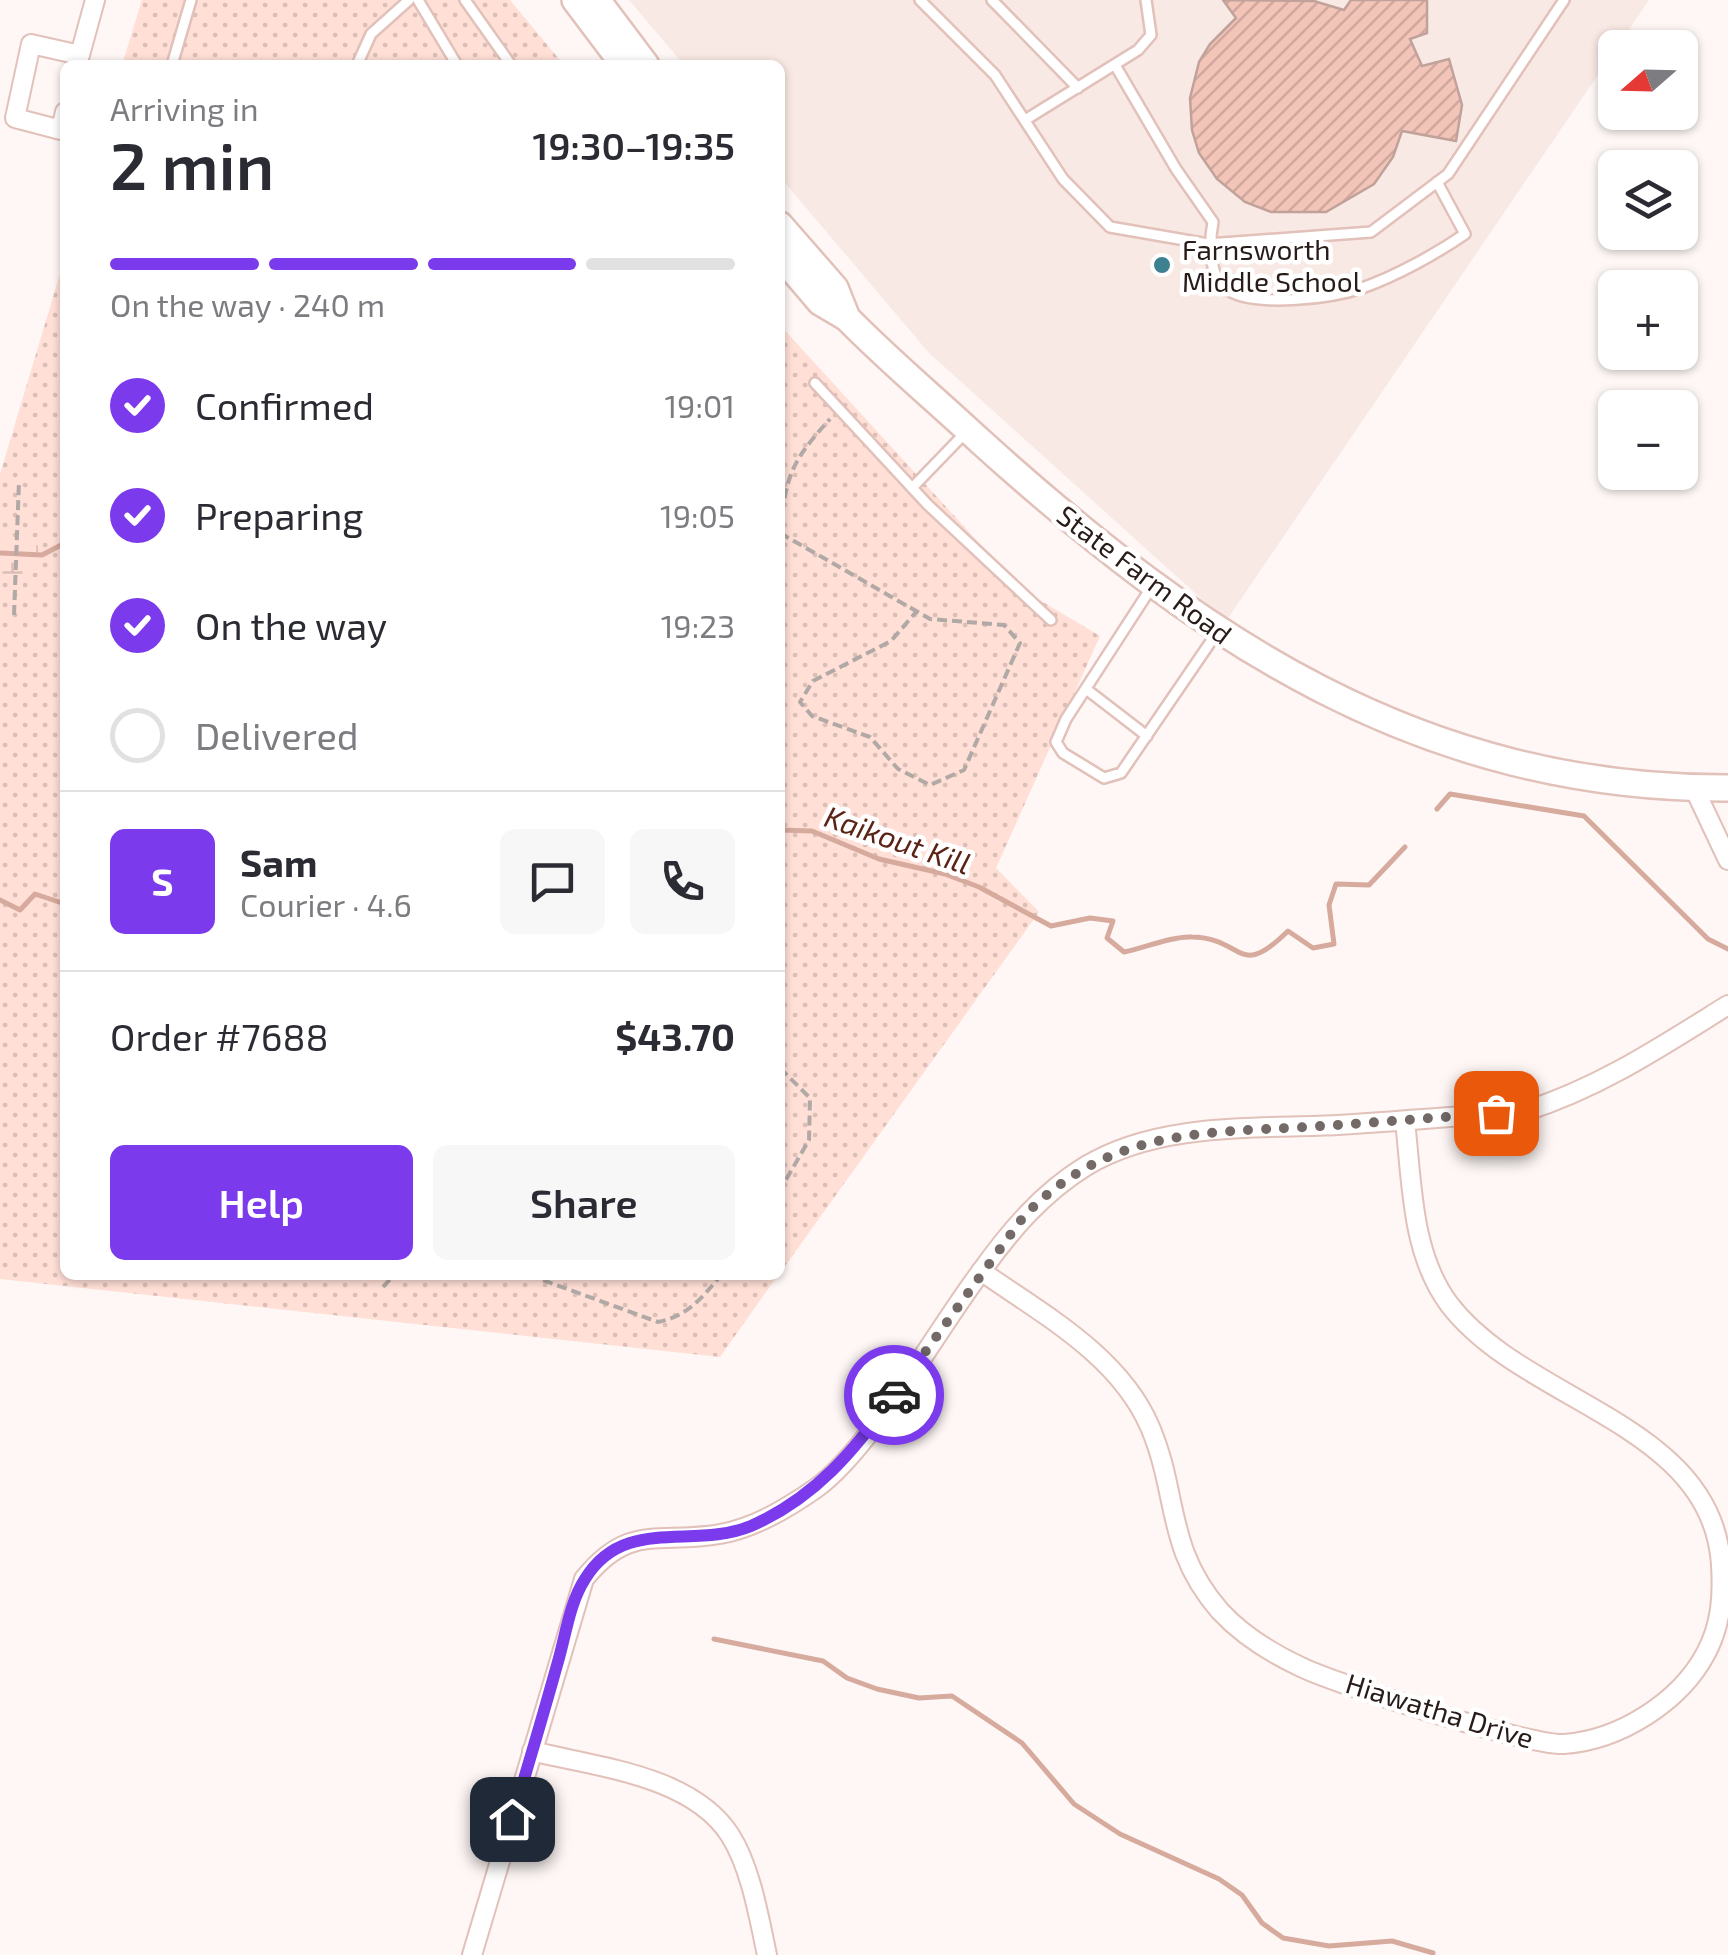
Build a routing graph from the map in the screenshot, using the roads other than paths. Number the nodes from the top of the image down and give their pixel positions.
1 (95, 0) edge
2 (191, 0) edge
3 (408, 0) edge
4 (434, 0) edge
5 (466, 0) edge
6 (575, 0) edge
7 (597, 0) edge
8 (920, 0) edge
9 (992, 0) edge
10 (1146, 0) edge
11 (1564, 0) edge
12 (420, 4) edge
13 (79, 60) edge
14 (173, 60) edge
15 (359, 60) edge
16 (455, 60) edge
17 (508, 60) edge
18 (620, 60) edge
19 (642, 60) edge
20 (1115, 65) junction
21 (1078, 88) junction
22 (1025, 120) junction
23 (60, 130) edge
24 (1437, 182) junction
25 (785, 231) edge
26 (1208, 244) junction
27 (785, 261) edge
28 (848, 318) junction
29 (816, 383) dead end
30 (968, 430) junction
31 (912, 488) junction
32 (1152, 586) junction
33 (1051, 620) dead end
34 (1218, 632) junction
35 (1086, 689) junction
36 (1147, 736) junction
37 (1694, 788) junction
38 (1728, 788) edge
39 (1728, 860) edge
40 (1728, 1006) edge
41 (1405, 1121) junction
42 (980, 1271) junction
43 (532, 1751) junction
44 (472, 1955) edge
45 (767, 1955) edge

1 - 13 street
2 - 14 lane
3 - 15 lane
4 - 12 lane
5 - 17 lane
6 - 18 main road
7 - 19 main road
8 - 22 lane
9 - 21 lane
10 - 20 lane
11 - 24 lane
12 - 16 lane
13 - 23 street
20 - 21 lane
20 - 26 lane
21 - 22 lane
22 - 26 lane
24 - 26 lane
24 - 26 lane
25 - 28 main road, State Farm Road
27 - 28 main road, State Farm Road
28 - 30 main road, State Farm Road
29 - 31 lane
30 - 31 lane
30 - 32 main road, State Farm Road
31 - 33 lane
32 - 34 main road, State Farm Road
32 - 35 lane
34 - 36 lane
34 - 37 main road, State Farm Road
35 - 36 lane
35 - 36 lane
37 - 38 main road, State Farm Road
37 - 39 street
40 - 41 street
41 - 42 street
41 - 42 street, Hiawatha Drive
42 - 43 street
43 - 44 street
43 - 45 street

